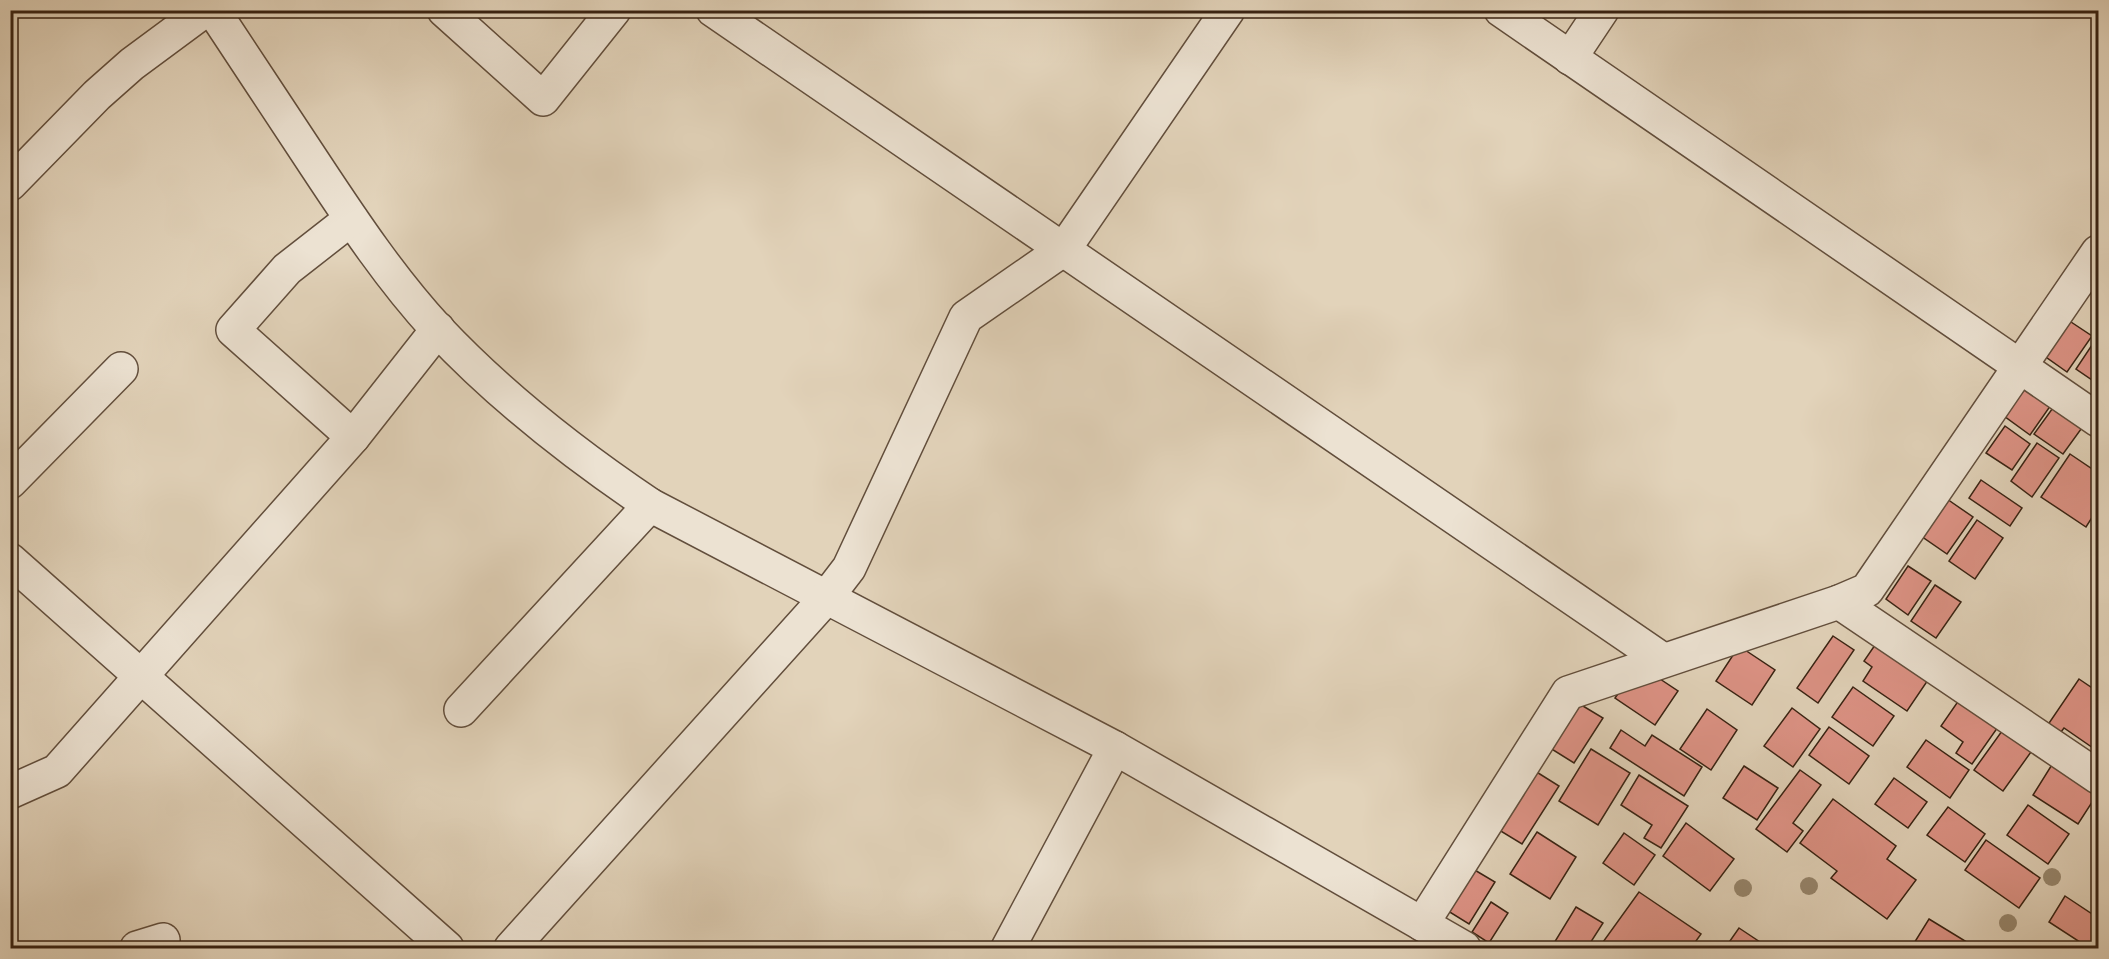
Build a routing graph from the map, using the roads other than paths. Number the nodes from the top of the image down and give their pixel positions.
1 (205, 10) edge
2 (213, 10) edge
3 (444, 10) edge
4 (614, 10) edge
5 (713, 10) edge
6 (1228, 10) edge
7 (1501, 10) edge
8 (1602, 10) edge
9 (1570, 58) junction
10 (10, 184) edge
11 (351, 219) junction
12 (1064, 249) junction
13 (2098, 252) edge
14 (438, 329) junction
15 (2020, 367) junction
16 (121, 369) dead end
17 (2098, 420) edge
18 (352, 437) junction
19 (10, 482) edge
20 (650, 505) junction
21 (10, 560) edge
22 (826, 598) junction
23 (1839, 602) junction
24 (1663, 660) junction
25 (140, 677) junction
26 (460, 710) dead end
27 (1115, 748) junction
28 (2098, 777) edge
29 (10, 792) edge
30 (1422, 924) junction
31 (447, 948) edge
32 (511, 948) edge
33 (1008, 948) edge
34 (1464, 948) edge

1 - 10 street
2 - 11 street
3 - 4 street
5 - 12 street
6 - 12 street
7 - 9 street
8 - 9 street
9 - 15 street
11 - 14 street
11 - 18 street
12 - 22 street
12 - 24 street
13 - 15 street
14 - 18 street
14 - 20 street
15 - 17 street
15 - 23 street
16 - 19 street
18 - 25 street
20 - 22 street
20 - 26 street
21 - 25 street
22 - 27 street
22 - 32 street
23 - 24 street
23 - 28 street
24 - 30 street
25 - 29 street
25 - 31 street
27 - 30 street
27 - 33 street
30 - 34 street

